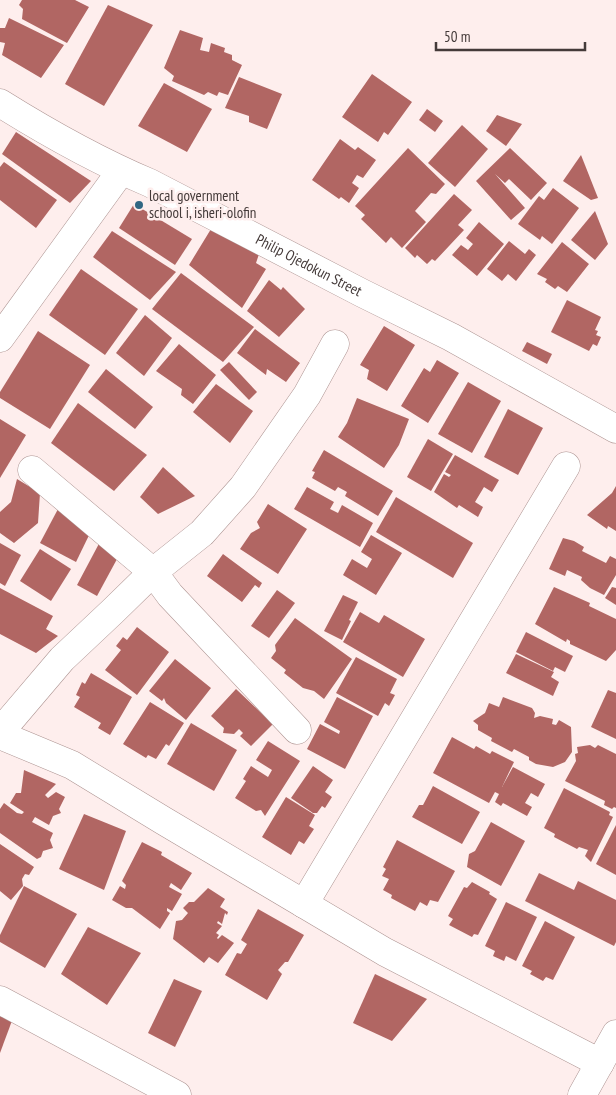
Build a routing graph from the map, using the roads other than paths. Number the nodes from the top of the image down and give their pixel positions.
1 (0, 103) edge
2 (121, 171) junction
3 (0, 338) edge
4 (335, 344) dead end
5 (616, 429) edge
6 (566, 466) dead end
7 (32, 470) dead end
8 (153, 572) junction
9 (297, 730) dead end
10 (0, 734) edge
11 (304, 904) junction
12 (0, 1000) edge
13 (616, 1034) edge
14 (600, 1063) junction
15 (177, 1095) edge
16 (582, 1095) edge

1 - 2 street, Philip Ojedokun Street
2 - 3 street
2 - 5 street, Philip Ojedokun Street
4 - 8 street
6 - 11 street
7 - 8 street
8 - 9 street
8 - 10 street
10 - 11 street
11 - 14 street
12 - 15 street
13 - 14 street
14 - 16 street

